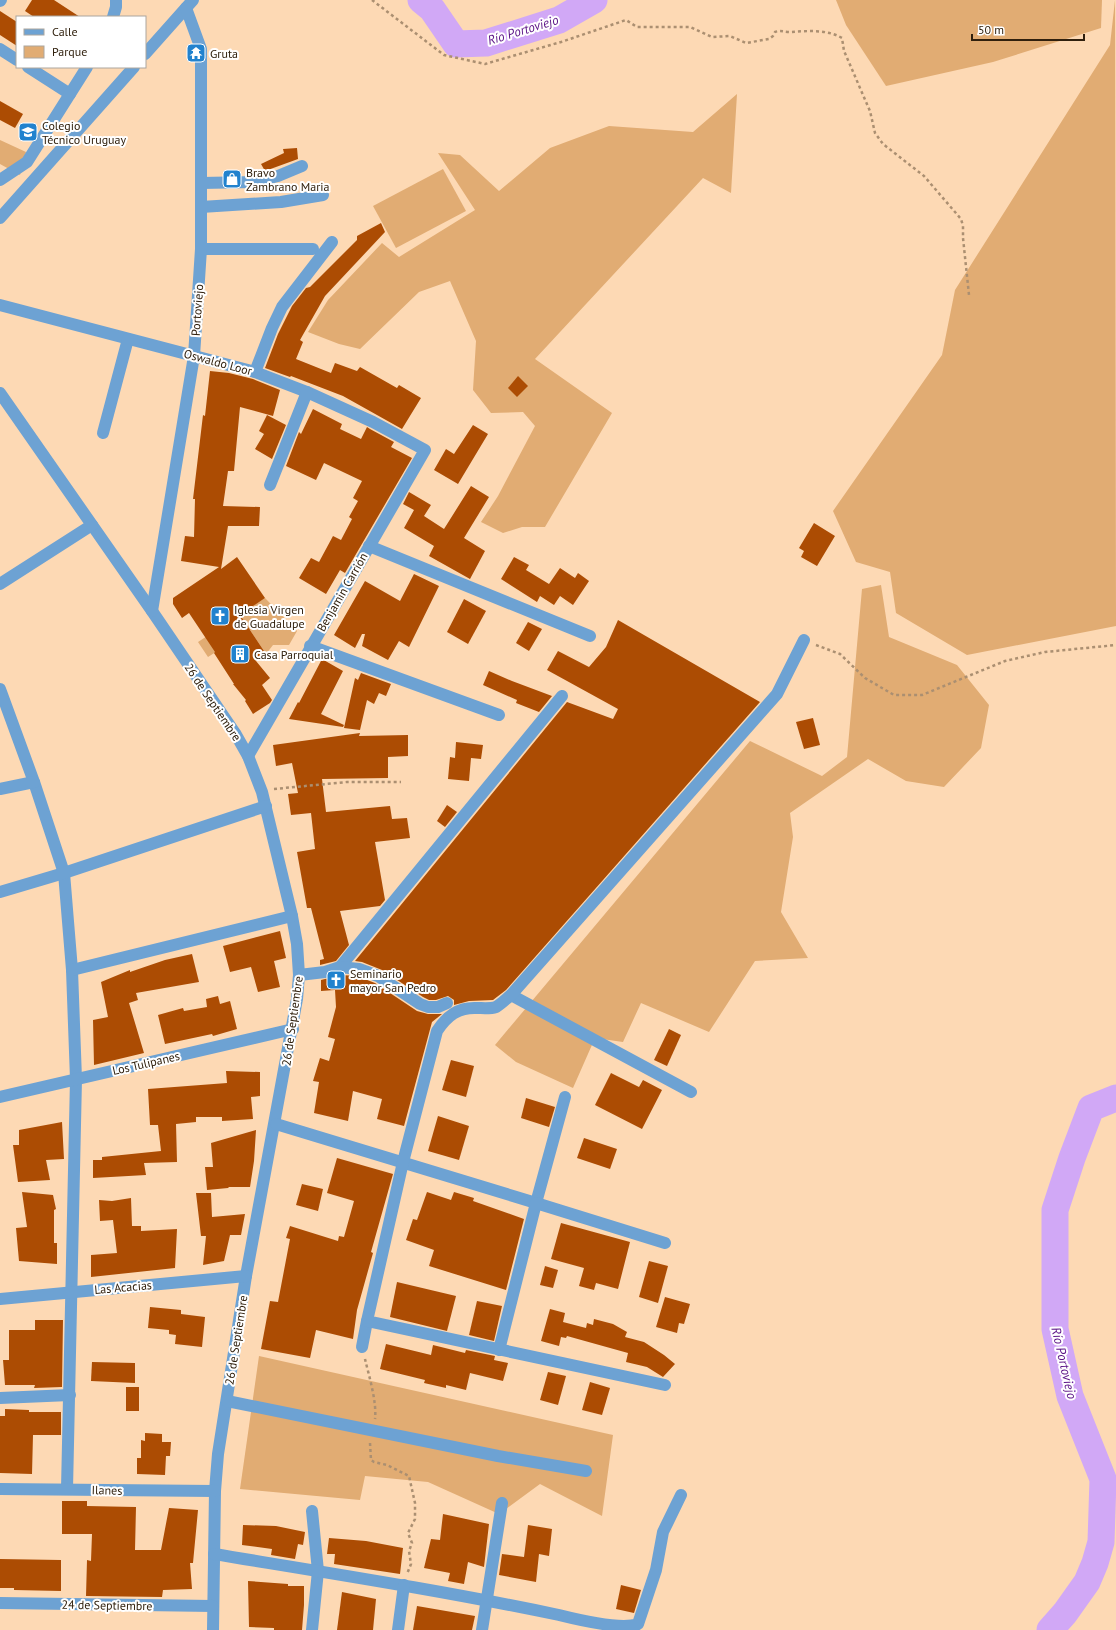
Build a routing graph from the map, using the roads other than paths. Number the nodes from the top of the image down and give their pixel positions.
1 (116, 0) edge
2 (189, 4) edge
3 (113, 16) edge
4 (0, 49) edge
5 (146, 53) edge
6 (16, 59) edge
7 (30, 68) edge
8 (86, 68) edge
9 (133, 68) edge
10 (70, 94) junction
11 (302, 166) dead end
12 (0, 180) edge
13 (201, 183) junction
14 (323, 195) dead end
15 (201, 207) junction
16 (0, 218) edge
17 (332, 242) dead end
18 (201, 249) junction
19 (313, 249) dead end
20 (0, 305) edge
21 (128, 339) junction
22 (194, 356) junction
23 (255, 372) junction
24 (307, 392) junction
25 (0, 393) edge
26 (103, 433) dead end
27 (425, 450) joint
28 (270, 484) dead end
29 (92, 525) junction
30 (369, 546) junction
31 (0, 584) edge
32 (152, 611) junction
33 (590, 636) dead end
34 (804, 640) road end
35 (310, 646) junction
36 (0, 689) edge
37 (562, 696) dead end
38 (499, 715) dead end
39 (248, 756) junction
40 (34, 782) junction
41 (0, 788) edge
42 (266, 806) junction
43 (64, 873) junction
44 (0, 892) edge
45 (292, 916) junction
46 (340, 967) junction
47 (72, 970) junction
48 (299, 975) junction
49 (511, 995) junction
50 (447, 1003) dead end
51 (292, 1029) junction
52 (76, 1079) junction
53 (692, 1092) dead end
54 (565, 1096) dead end
55 (0, 1097) edge
56 (276, 1124) junction
57 (403, 1162) junction
58 (536, 1203) junction
59 (666, 1243) dead end
60 (246, 1276) junction
61 (72, 1292) junction
62 (0, 1299) edge
63 (367, 1321) junction
64 (362, 1347) road end
65 (499, 1350) junction
66 (666, 1386) dead end
67 (70, 1395) junction
68 (0, 1398) edge
69 (227, 1401) junction
70 (586, 1471) dead end
71 (0, 1489) edge
72 (67, 1489) junction
73 (215, 1491) junction
74 (681, 1495) dead end
75 (502, 1503) dead end
76 (312, 1511) dead end
77 (214, 1554) junction
78 (318, 1571) junction
79 (404, 1586) junction
80 (486, 1600) junction
81 (0, 1603) edge
82 (213, 1606) junction
83 (213, 1630) edge
84 (312, 1630) edge
85 (398, 1630) edge
86 (482, 1630) edge

1 - 3 street
2 - 5 street
2 - 13 street, Portoviejo
4 - 6 street
7 - 10 street
8 - 10 street
9 - 16 street
10 - 12 street
11 - 13 street
13 - 15 street, Portoviejo
14 - 15 street
15 - 18 street, Portoviejo
17 - 23 street
18 - 19 street
18 - 22 street, Portoviejo
20 - 21 street, Oswaldo Loor
21 - 22 street, Oswaldo Loor
21 - 26 street
22 - 23 street, Oswaldo Loor
22 - 32 street, Portoviejo
23 - 24 street, Oswaldo Loor
24 - 27 street, Oswaldo Loor
24 - 28 street
25 - 29 street, 26 de Septiembre
27 - 30 street, Benjamin Carrión
29 - 31 street
29 - 32 street, 26 de Septiembre
30 - 33 street
30 - 35 street, Benjamin Carrión
32 - 39 street, 26 de Septiembre
34 - 49 street
35 - 38 street
35 - 39 street, Benjamin Carrión
36 - 40 street
37 - 46 street
39 - 42 street, 26 de Septiembre
40 - 41 street
40 - 43 street
42 - 43 street
42 - 45 street, 26 de Septiembre
43 - 44 street
43 - 47 street
45 - 47 street
45 - 48 street, 26 de Septiembre
46 - 48 street
46 - 50 street
47 - 52 street
48 - 51 street, 26 de Septiembre
49 - 53 street
49 - 57 street
51 - 52 street, Los Tulipanes
51 - 56 street, 26 de Septiembre
52 - 55 street, Los Tulipanes
52 - 61 street
54 - 58 street
56 - 57 street
56 - 60 street, 26 de Septiembre
57 - 58 street
57 - 63 street
58 - 59 street
58 - 65 street
60 - 61 street, Las Acacias
60 - 69 street, 26 de Septiembre
61 - 62 street, Las Acacias
61 - 67 street
63 - 64 street
63 - 65 street
65 - 66 street
67 - 68 street
67 - 72 street
69 - 70 street
69 - 73 street, 26 de Septiembre
71 - 72 street, Ilanes
72 - 73 street, Ilanes
73 - 77 street, 26 de Septiembre
74 - 80 street
75 - 80 street
76 - 78 street
77 - 78 street
77 - 82 street, 26 de Septiembre
78 - 79 street
78 - 84 street
79 - 80 street
79 - 85 street
80 - 86 street
81 - 82 street, 24 de Septiembre
82 - 83 street, 26 de Septiembre

